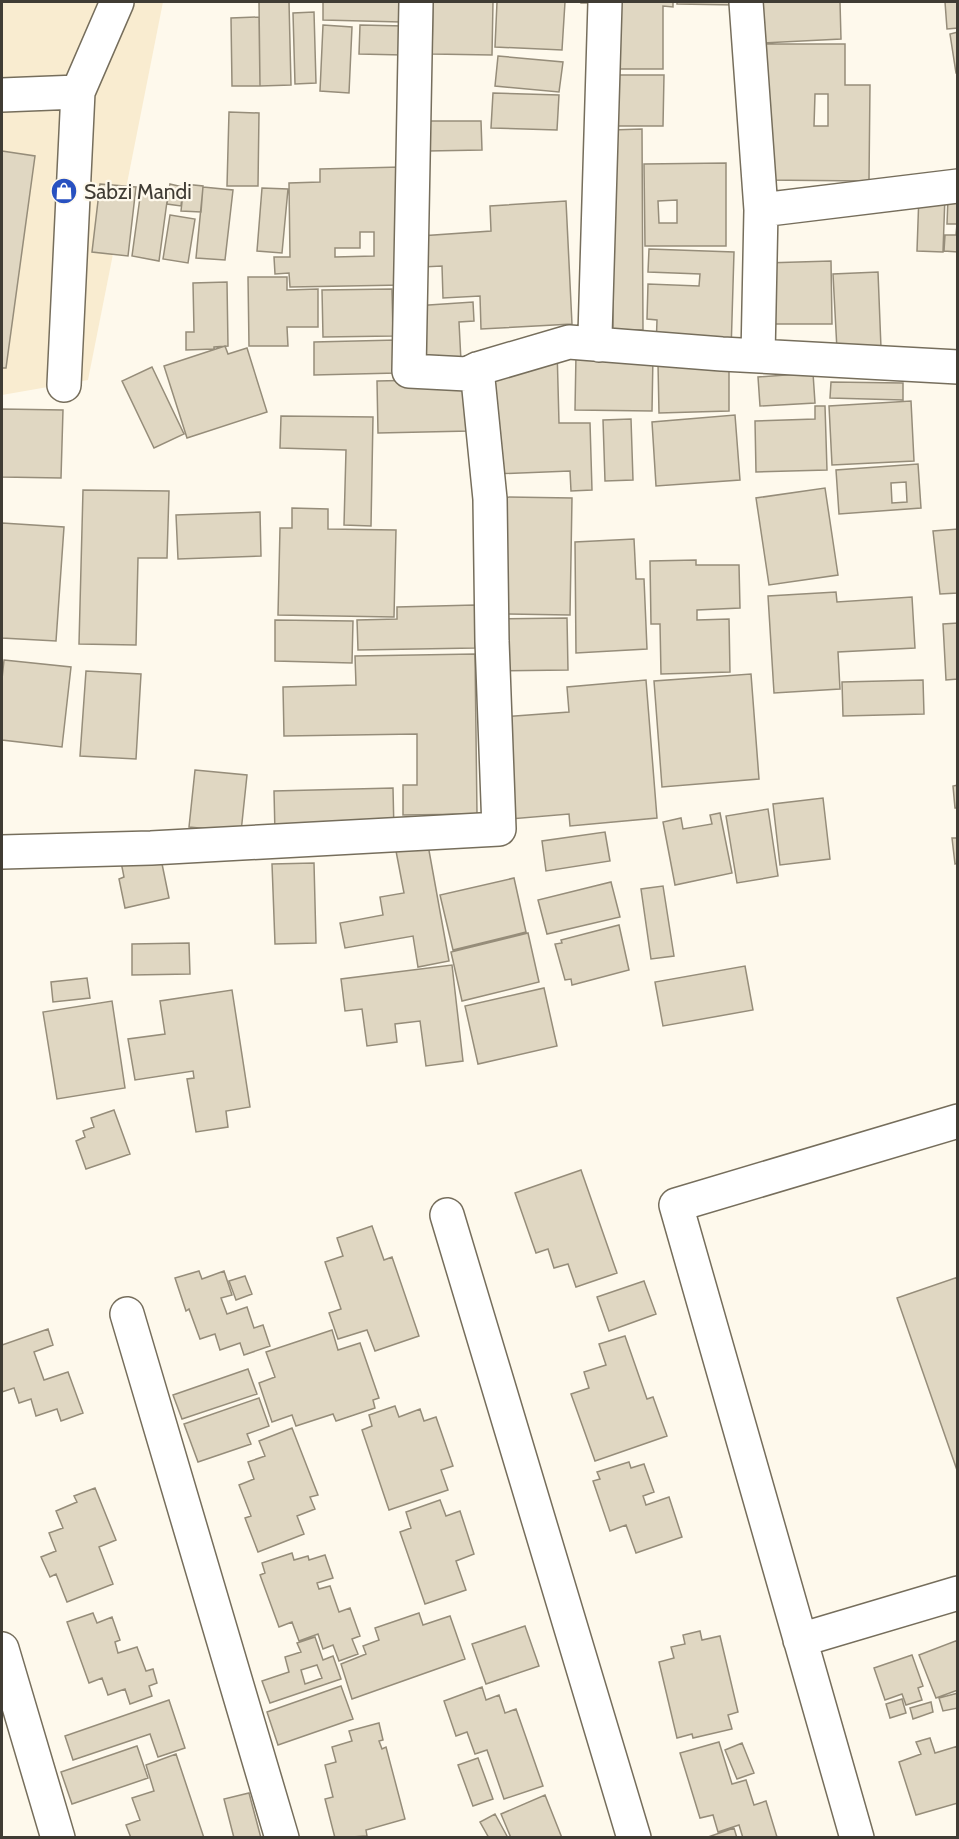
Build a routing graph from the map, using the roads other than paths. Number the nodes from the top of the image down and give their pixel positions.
1 (117, 2) edge
2 (416, 2) edge
3 (604, 2) edge
4 (746, 2) edge
5 (78, 92) junction
6 (2, 95) edge
7 (957, 186) edge
8 (761, 210) junction
9 (599, 345) junction
10 (758, 356) junction
11 (957, 367) edge
12 (477, 369) junction
13 (64, 385) dead end
14 (2, 852) edge
15 (957, 1120) edge
16 (447, 1215) dead end
17 (127, 1314) dead end
18 (957, 1593) edge
19 (800, 1640) junction
20 (2, 1649) edge
21 (58, 1838) edge
22 (282, 1838) edge
23 (634, 1838) edge
24 (857, 1838) edge

1 - 5 street
2 - 12 street
3 - 9 street
4 - 8 street
5 - 6 street
5 - 13 street
7 - 8 street
8 - 10 street
9 - 10 street
9 - 12 street
10 - 11 street
12 - 14 street
15 - 19 street
16 - 23 street
17 - 22 street
18 - 19 street
19 - 24 street
20 - 21 street

